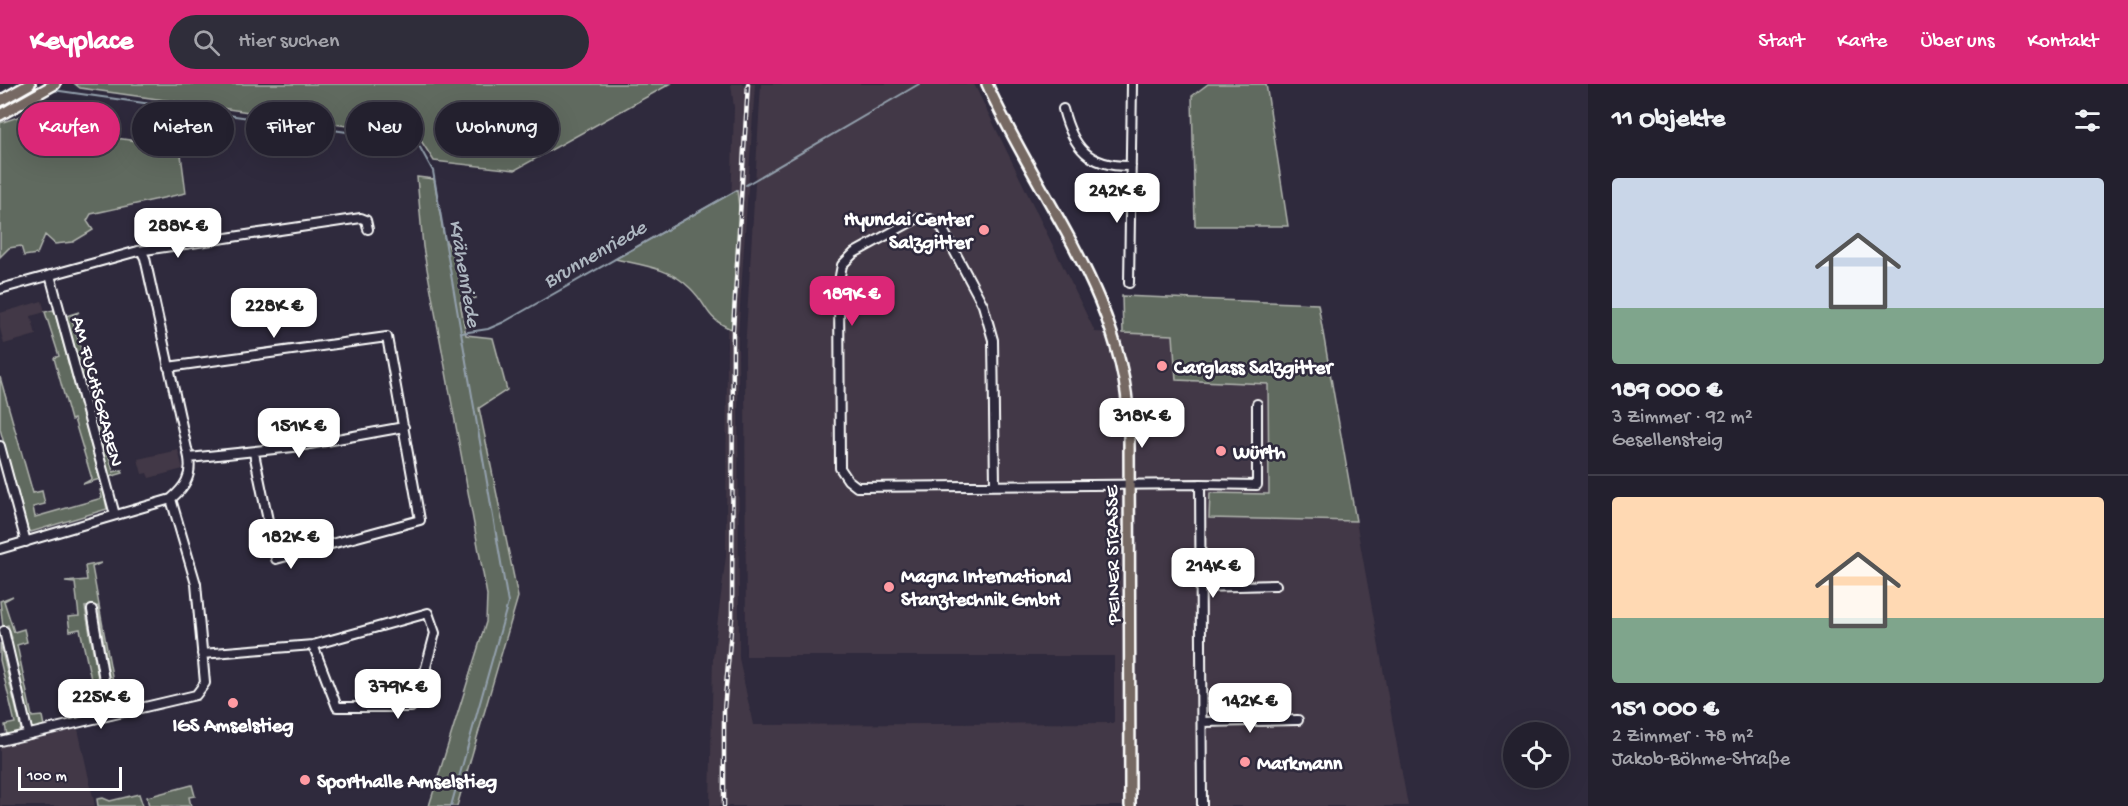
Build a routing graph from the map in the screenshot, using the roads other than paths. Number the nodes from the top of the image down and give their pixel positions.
1 (54, 84) edge
2 (987, 84) edge
3 (1133, 85) edge
4 (25, 86) edge
5 (0, 101) edge
6 (1063, 109) dead end
7 (0, 115) edge
8 (1131, 166) junction
9 (368, 229) dead end
10 (142, 252) junction
11 (50, 275) junction
12 (1129, 283) dead end
13 (0, 289) edge
14 (168, 367) junction
15 (1257, 404) dead end
16 (404, 427) junction
17 (0, 446) edge
18 (255, 453) junction
19 (189, 458) junction
20 (1200, 483) junction
21 (996, 484) junction
22 (1128, 484) junction
23 (171, 500) junction
24 (115, 515) junction
25 (26, 542) junction
26 (0, 549) edge
27 (1276, 585) dead end
28 (1200, 587) junction
29 (92, 610) dead end
30 (4, 631) dead end
31 (313, 645) junction
32 (202, 654) junction
33 (110, 715) junction
34 (1298, 720) dead end
35 (1202, 722) junction
36 (28, 734) junction
37 (0, 741) edge
38 (1130, 806) edge
39 (1202, 806) edge

1 - 7 main road
2 - 22 main road, PEINER STRASSE
3 - 8 street
4 - 5 main road
6 - 8 street
8 - 12 street
9 - 10 street
10 - 11 street
10 - 14 street
11 - 13 street
11 - 24 street, AM FUCHSGRABEN
14 - 16 street
14 - 19 street
15 - 20 street
16 - 18 street
16 - 18 street
17 - 25 street
18 - 19 street
19 - 23 street
20 - 22 street
20 - 28 street
21 - 21 street
21 - 22 street
22 - 38 main road, PEINER STRASSE
23 - 24 street
23 - 32 street
24 - 25 street
25 - 26 street
27 - 28 street
28 - 35 street
29 - 33 street
30 - 36 street
31 - 31 street
31 - 32 street
32 - 33 street
33 - 36 street
34 - 35 street
35 - 39 street
36 - 37 street

